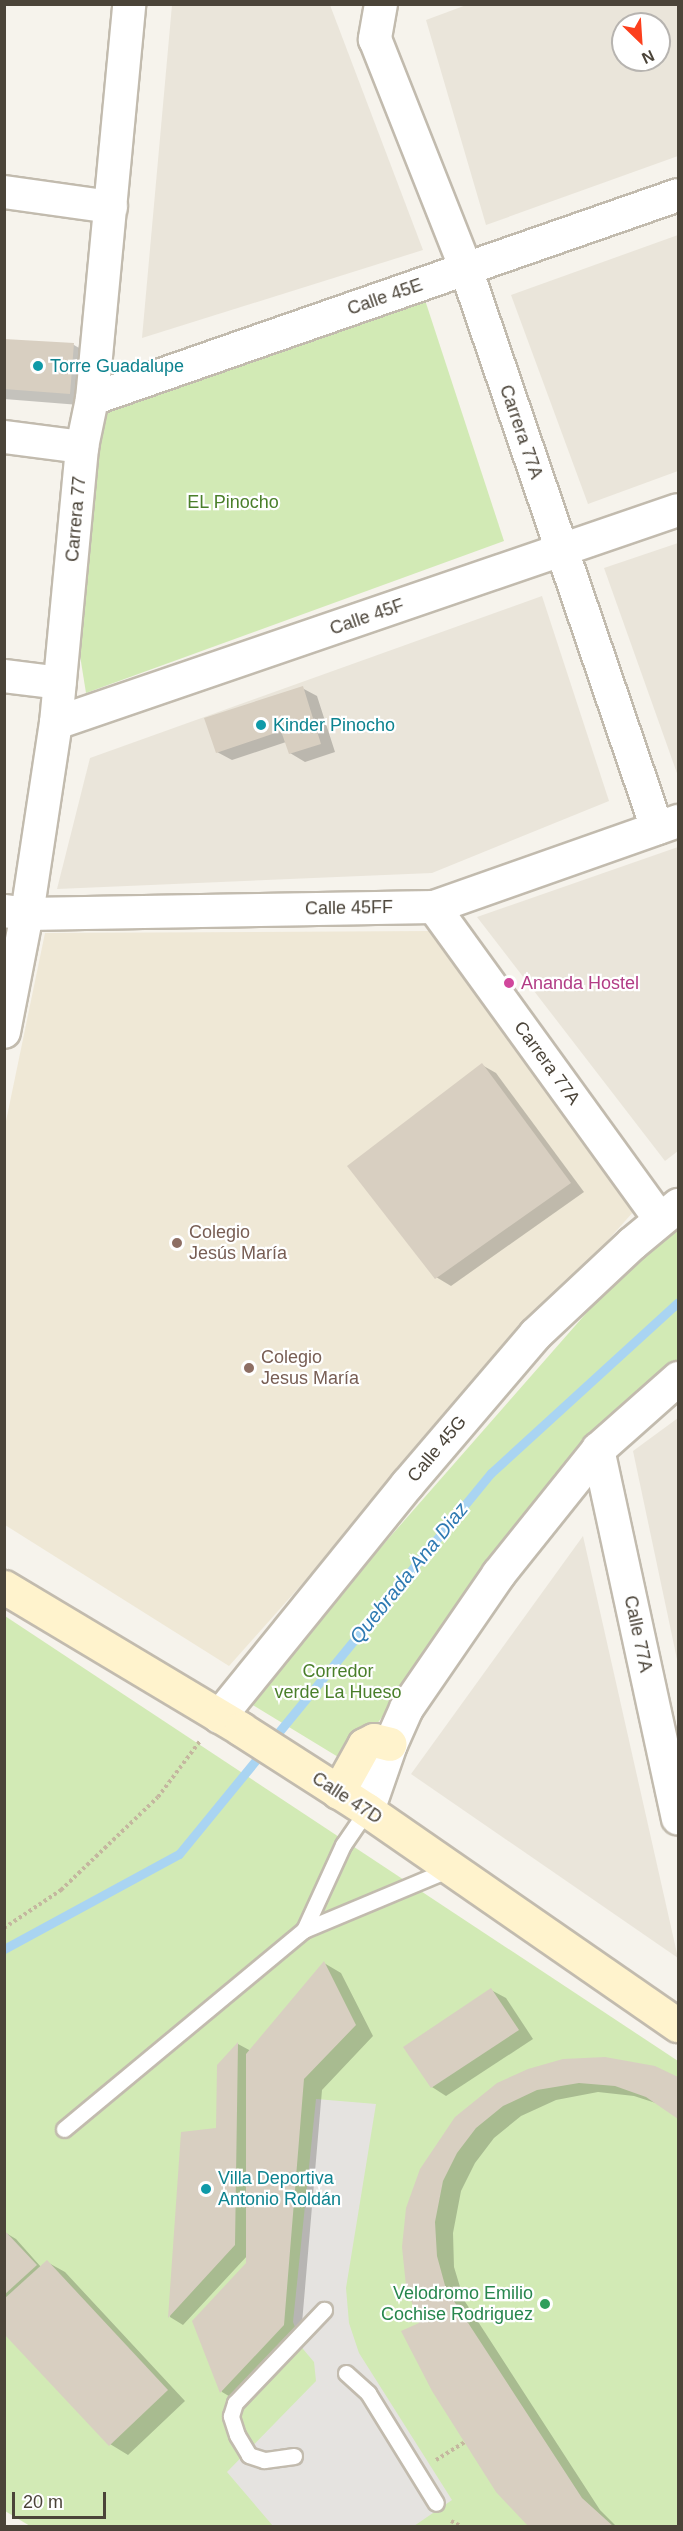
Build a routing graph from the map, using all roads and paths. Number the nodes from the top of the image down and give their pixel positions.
1 (129, 4) edge
2 (381, 4) edge
3 (4, 192) edge
4 (678, 195) edge
5 (111, 207) junction
6 (466, 268) junction
7 (92, 399) junction
8 (4, 437) edge
9 (82, 447) junction
10 (678, 510) edge
11 (561, 552) junction
12 (4, 676) edge
13 (60, 683) junction
14 (56, 723) junction
15 (668, 825) edge
16 (434, 907) junction
17 (16, 913) edge
18 (4, 1032) edge
19 (669, 1212) edge
20 (678, 1378) edge
21 (598, 1449) junction
22 (4, 1587) edge
23 (221, 1726) junction
24 (390, 1744) junction
25 (334, 1789) junction
26 (367, 1810) junction
27 (678, 1818) edge
28 (450, 1869) junction
29 (4, 1928) edge
30 (304, 1930) junction
31 (678, 2025) edge
32 (64, 2129) dead end
33 (324, 2310) dead end
34 (346, 2373) dead end
35 (465, 2442) dead end
36 (294, 2456) dead end
37 (418, 2472) junction
38 (436, 2503) dead end

1 - 5 street, Carrera 77
2 - 6 street, Carrera 77A
3 - 5 street
4 - 6 street, Calle 45E
5 - 7 street, Carrera 77
6 - 7 street, Calle 45E
6 - 11 street, Carrera 77A
7 - 9 street, Carrera 77
8 - 9 street
9 - 13 street, Carrera 77
10 - 11 street, Calle 45F
11 - 14 street, Calle 45F
11 - 15 street, Carrera 77A
12 - 13 street
13 - 14 street, Carrera 77
14 - 17 street, Carrera 77
15 - 16 street, Calle 45FF
16 - 17 street, Calle 45FF
16 - 19 street, Carrera 77A
17 - 18 street, Carrera 77
19 - 23 street, Calle 45G
20 - 21 street
21 - 24 street
21 - 27 street, Calle 77A
22 - 23 main road, Calle 47D
23 - 25 main road, Calle 47D
23 - 29 path
24 - 25 main road
24 - 26 street
25 - 26 main road, Calle 47D
26 - 28 main road, Calle 47D
26 - 30 lane
28 - 30 lane
28 - 31 main road, Calle 47D
30 - 32 lane
33 - 36 lane
34 - 37 lane
35 - 37 path
37 - 38 lane

